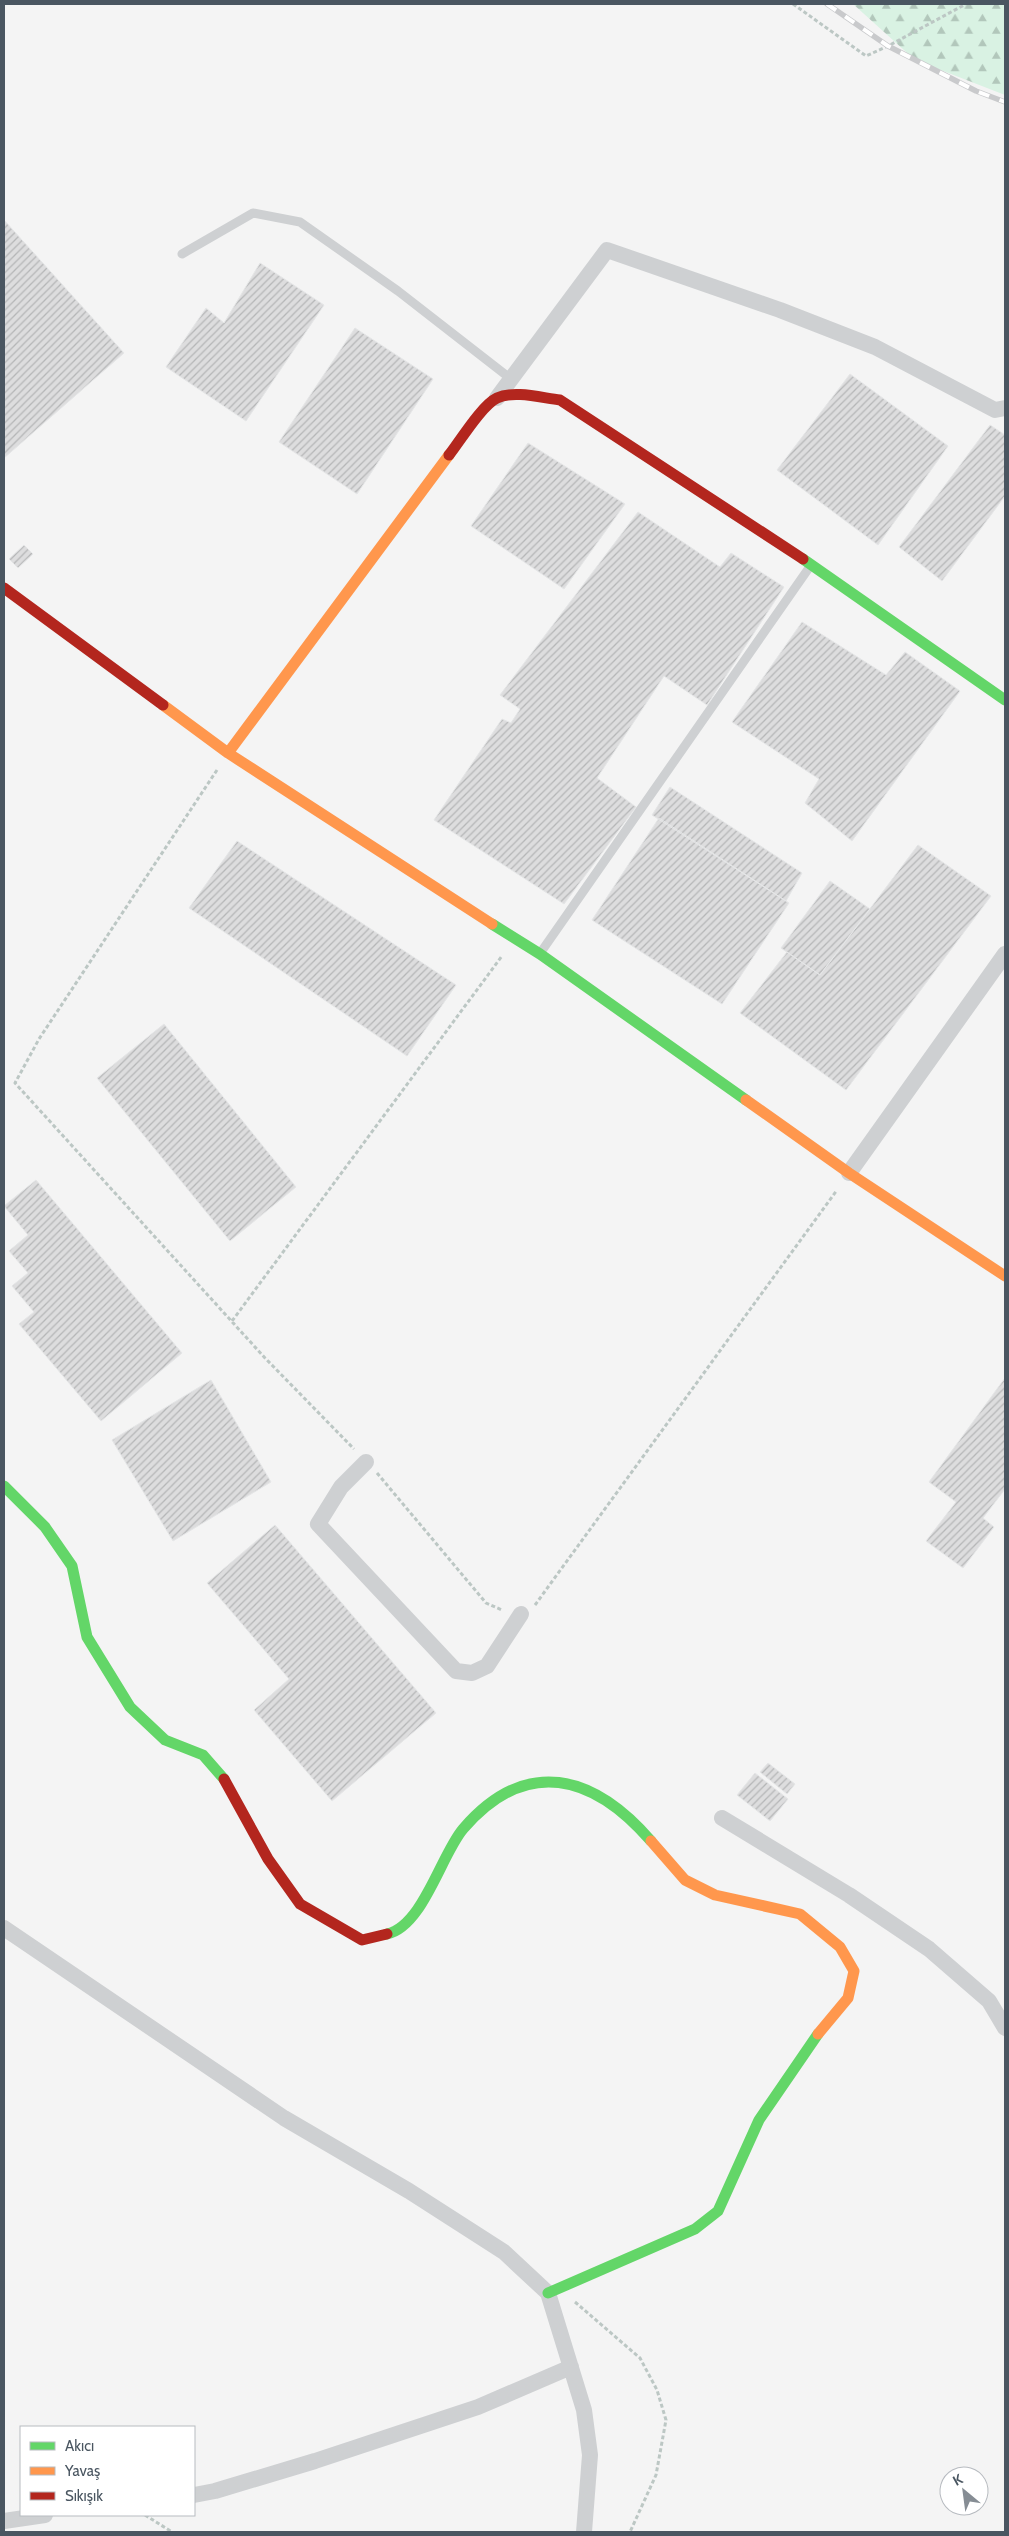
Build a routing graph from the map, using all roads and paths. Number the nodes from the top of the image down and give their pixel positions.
1 (793, 4) edge
2 (966, 4) edge
3 (182, 254) dead end
4 (511, 379) junction
5 (497, 398) junction
6 (1005, 408) edge
7 (811, 565) junction
8 (4, 588) edge
9 (1005, 700) edge
10 (228, 752) junction
11 (515, 938) junction
12 (540, 954) junction
13 (1005, 954) edge
14 (849, 1173) junction
15 (1005, 1276) edge
16 (232, 1321) junction
17 (366, 1462) junction
18 (4, 1486) edge
19 (521, 1614) junction
20 (722, 1818) dead end
21 (4, 1928) edge
22 (1005, 2028) edge
23 (548, 2294) junction
24 (571, 2367) junction
25 (195, 2495) edge
26 (37, 2516) edge
27 (147, 2516) edge
28 (4, 2520) edge
29 (172, 2532) edge
30 (584, 2532) edge
31 (630, 2532) edge

1 - 2 path
3 - 4 lane
4 - 5 street
4 - 6 street
5 - 7 street
5 - 10 street
7 - 9 street
7 - 12 lane
8 - 10 street
10 - 11 street
10 - 16 path
11 - 12 street
11 - 16 path
12 - 14 street
13 - 14 street
14 - 15 street
14 - 19 path
16 - 17 path
17 - 19 path
17 - 19 street
18 - 23 street
20 - 22 street
21 - 23 street
23 - 24 street
23 - 31 path
24 - 25 street
24 - 30 street
26 - 28 street
27 - 29 path

